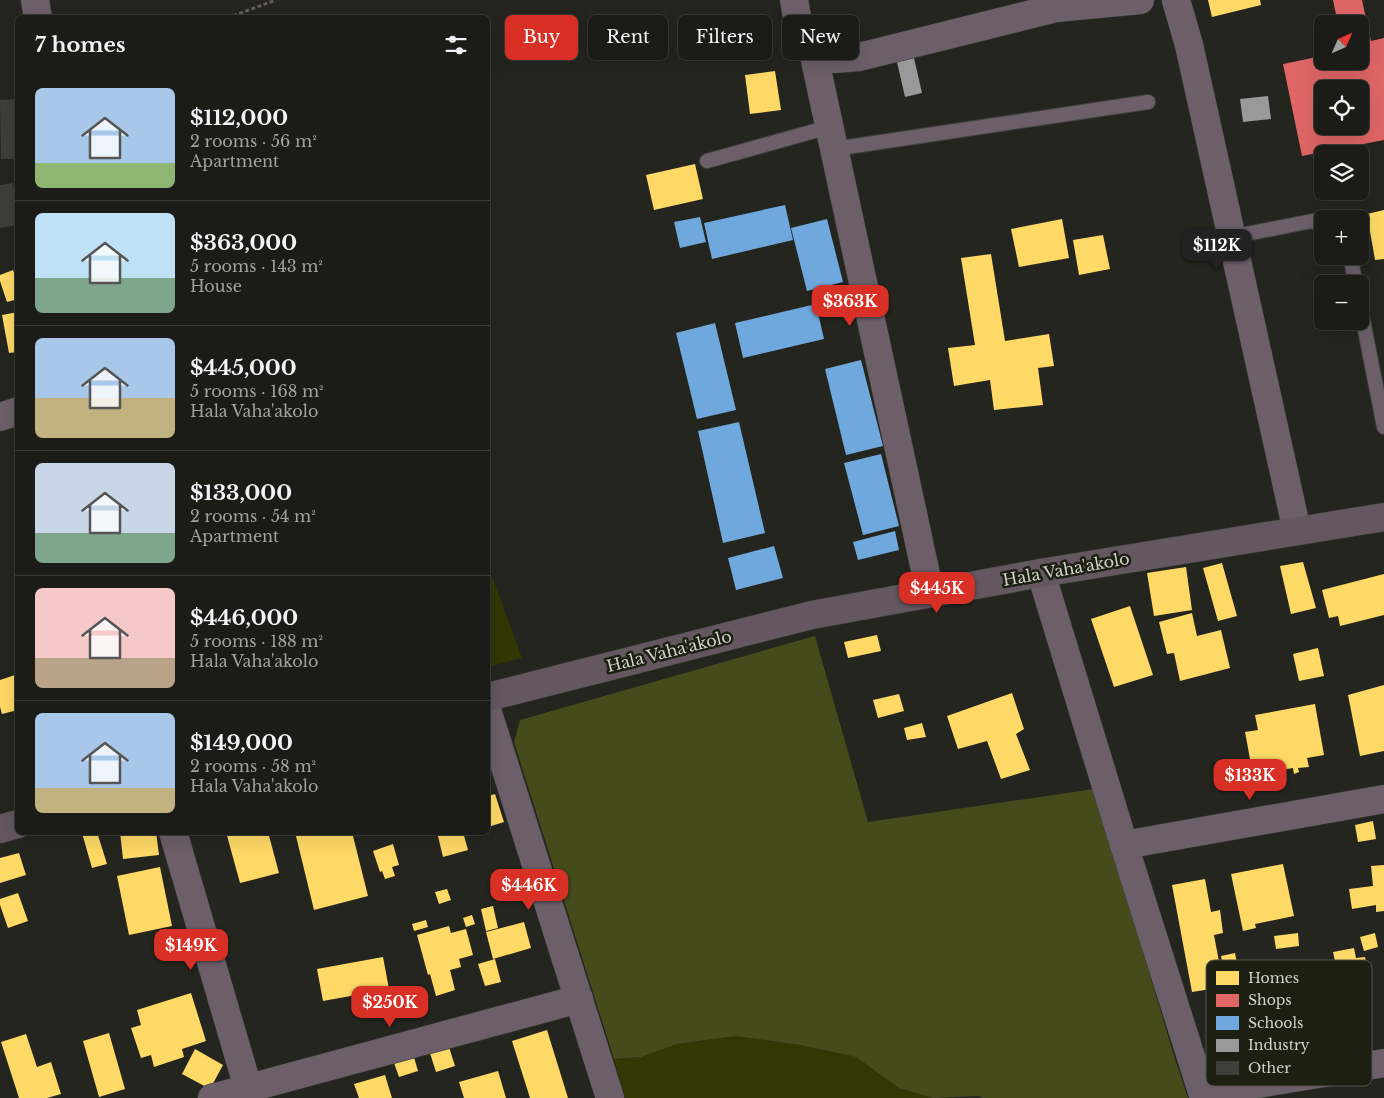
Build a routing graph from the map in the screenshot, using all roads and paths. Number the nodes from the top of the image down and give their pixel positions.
1 (35, 0) edge
2 (276, 0) edge
3 (794, 0) edge
4 (1140, 0) edge
5 (1176, 0) edge
6 (1055, 4) edge
7 (38, 15) edge
8 (235, 15) edge
9 (797, 15) edge
10 (859, 57) edge
11 (815, 60) edge
12 (1148, 102) dead end
13 (832, 138) junction
14 (707, 161) dead end
15 (1314, 222) edge
16 (1232, 237) junction
17 (1365, 330) edge
18 (15, 412) edge
19 (0, 417) edge
20 (1384, 427) edge
21 (1384, 517) edge
22 (1297, 531) junction
23 (1041, 572) junction
24 (930, 594) junction
25 (490, 696) edge
26 (490, 718) edge
27 (1384, 799) edge
28 (15, 825) edge
29 (0, 829) edge
30 (174, 835) edge
31 (1124, 845) junction
32 (579, 999) junction
33 (1258, 1086) edge
34 (249, 1093) edge
35 (1203, 1096) edge
36 (212, 1098) edge
37 (610, 1098) edge

1 - 7 street
2 - 8 path
3 - 9 street
4 - 6 street
5 - 16 street
6 - 10 street
11 - 13 street
12 - 13 lane
13 - 14 lane
13 - 24 street
15 - 16 lane
16 - 22 street
17 - 20 lane
18 - 19 street
21 - 22 main road, Hala Vaha'akolo
22 - 23 main road, Hala Vaha'akolo
23 - 24 main road, Hala Vaha'akolo
23 - 31 street
24 - 25 main road, Hala Vaha'akolo
26 - 32 street
27 - 31 street
28 - 29 main road
30 - 34 street
31 - 35 street
32 - 34 street
32 - 37 street
33 - 35 street
34 - 36 street

